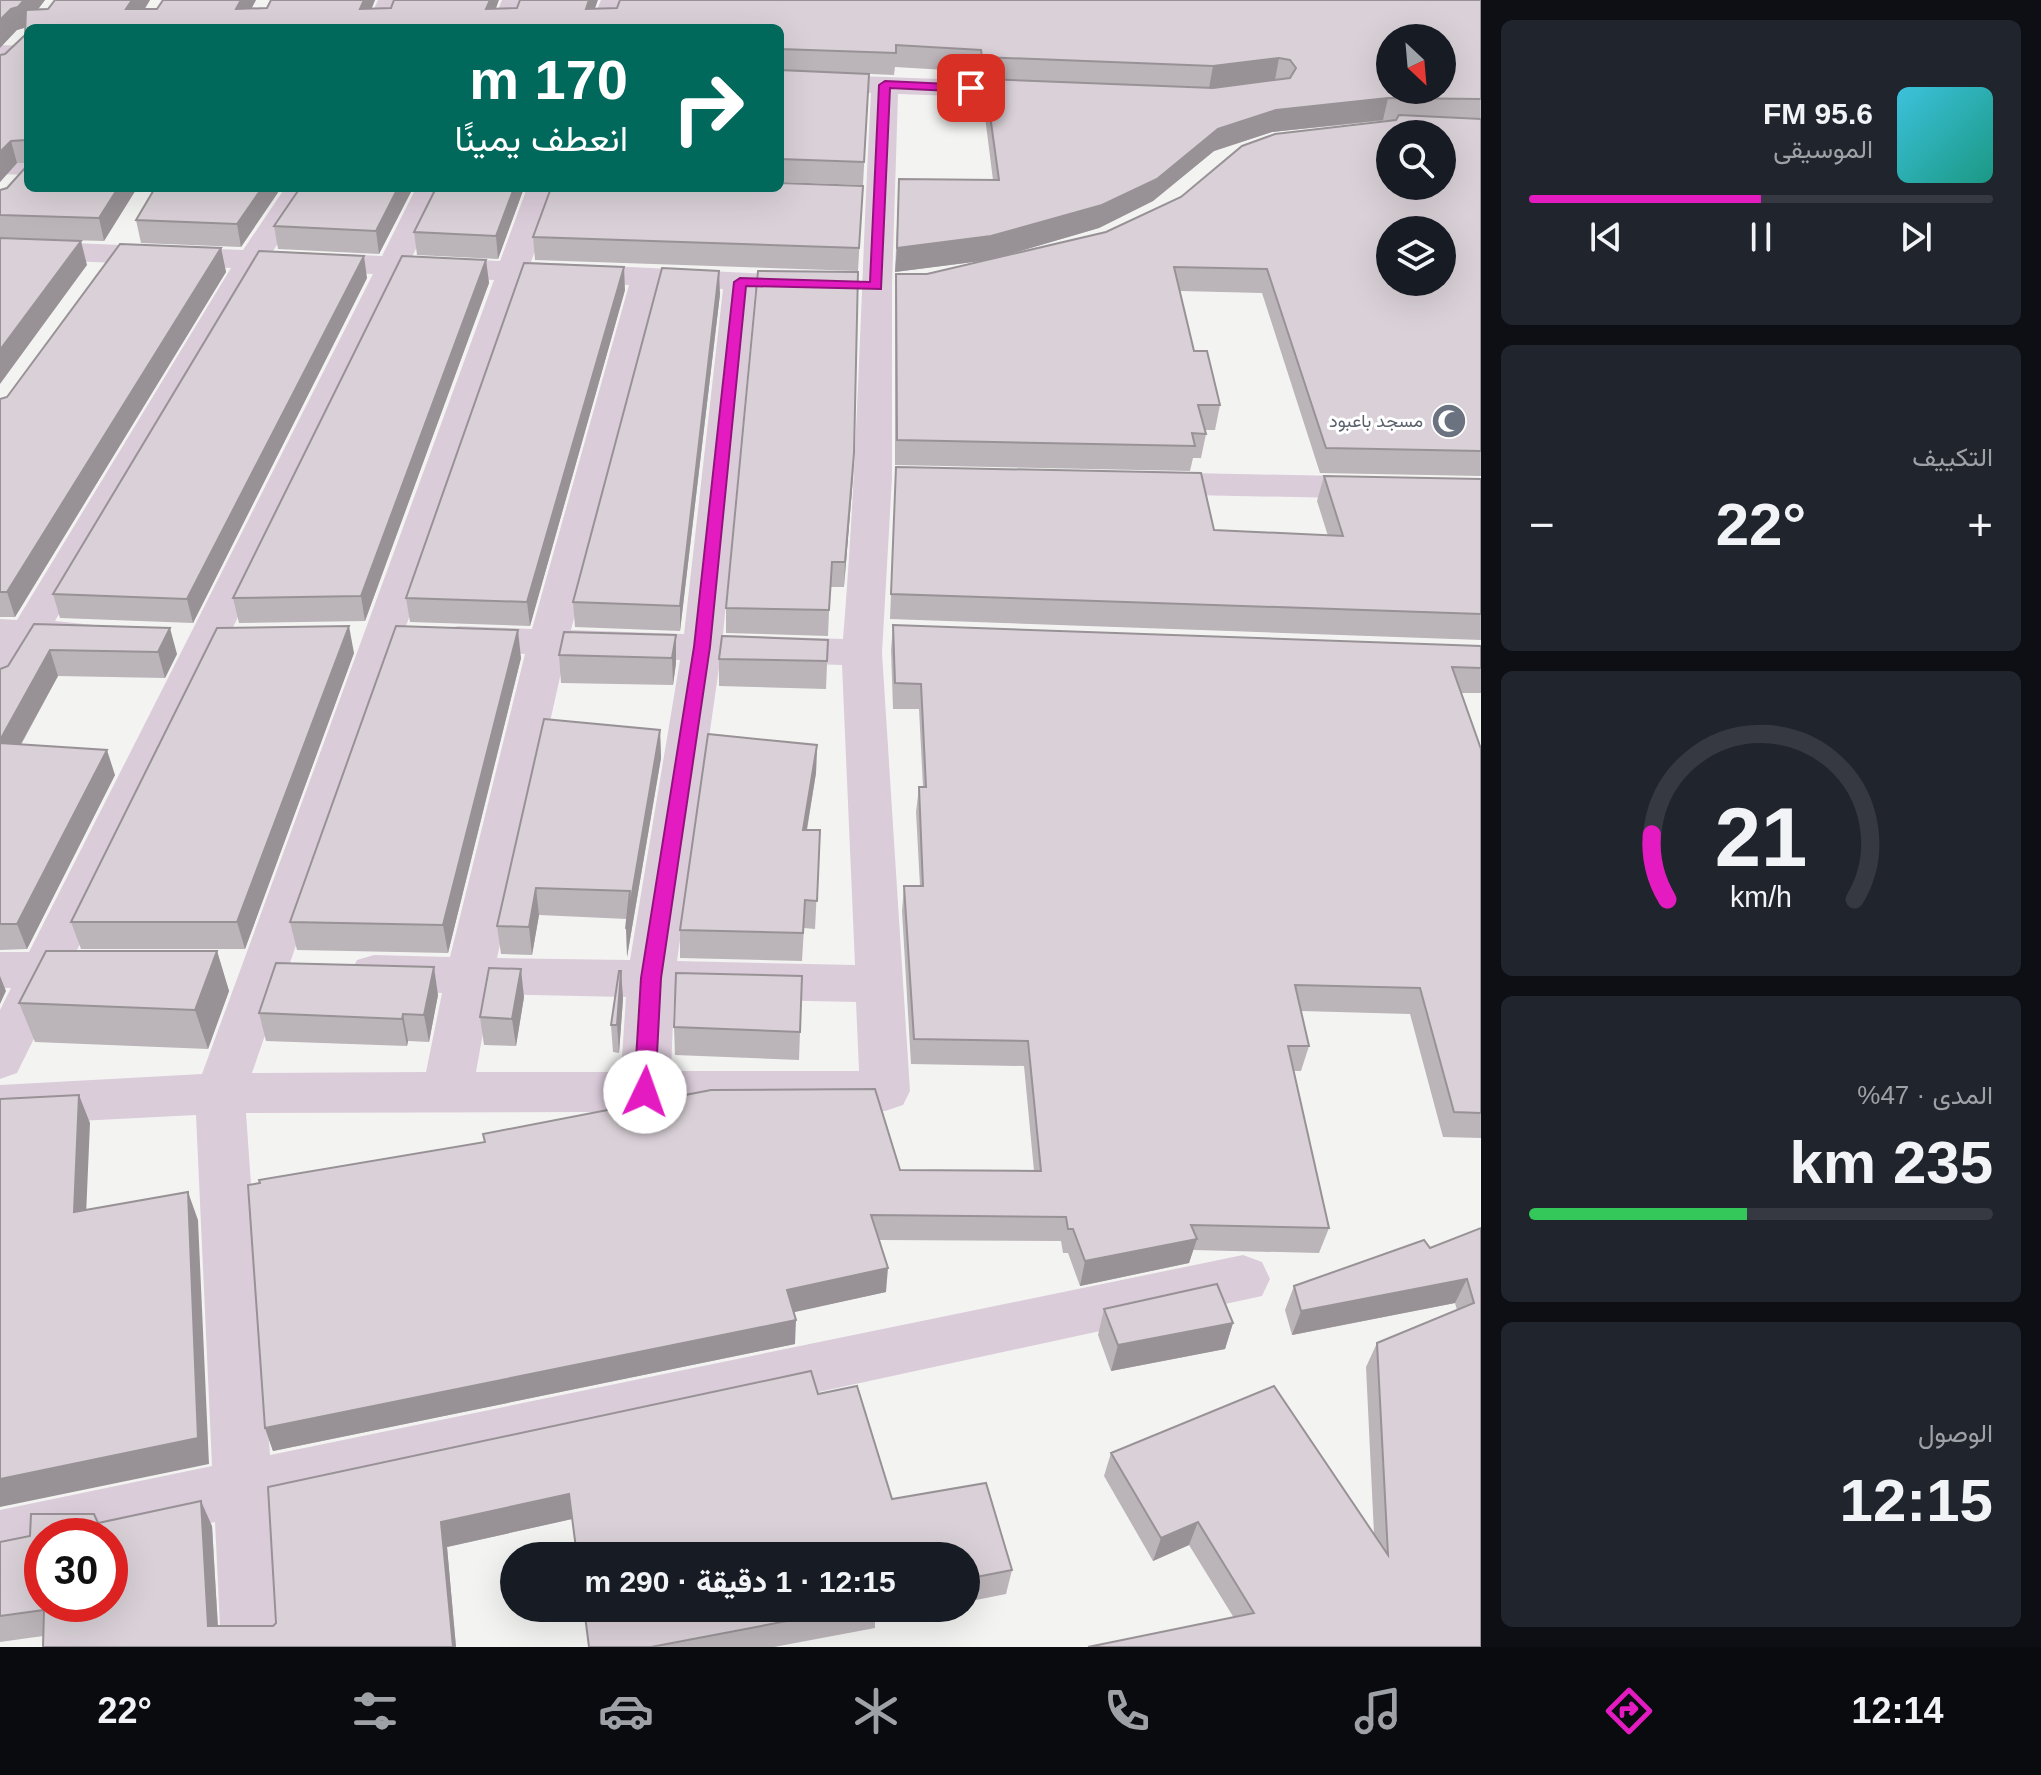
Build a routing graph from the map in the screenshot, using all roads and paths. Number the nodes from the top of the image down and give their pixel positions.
1 (391, 0) edge
2 (515, 0) edge
3 (614, 0) edge
4 (380, 24) edge
5 (505, 24) edge
6 (604, 24) edge
7 (784, 81) edge
8 (885, 85) junction
9 (1069, 92) edge
10 (297, 192) edge
11 (429, 192) edge
12 (541, 192) edge
13 (850, 197) edge
14 (882, 198) junction
15 (123, 241) junction
16 (0, 249) edge
17 (252, 260) junction
18 (390, 268) junction
19 (511, 273) junction
20 (647, 278) junction
21 (740, 282) junction
22 (888, 286) junction
23 (89, 290) edge
24 (1113, 482) edge
25 (1481, 490) edge
26 (14, 632) edge
27 (366, 637) junction
28 (255, 638) edge
29 (207, 639) junction
30 (873, 641) junction
31 (545, 642) junction
32 (702, 647) junction
33 (0, 681) edge
34 (22, 970) edge
35 (106, 970) edge
36 (216, 970) edge
37 (263, 970) junction
38 (468, 975) junction
39 (651, 978) junction
40 (879, 984) junction
41 (0, 1059) edge
42 (447, 1092) junction
43 (645, 1092) junction
44 (220, 1093) junction
45 (0, 1105) edge
46 (1243, 1279) dead end
47 (241, 1488) junction
48 (0, 1539) edge
49 (252, 1647) edge

1 - 4 street
2 - 5 street
3 - 6 street
7 - 8 street
8 - 9 street
8 - 14 street
10 - 17 street
11 - 18 street
12 - 19 street
13 - 14 street
14 - 22 street
15 - 16 street
15 - 17 street
15 - 23 street
17 - 18 street
17 - 26 street
18 - 19 street
18 - 29 street
19 - 20 street
19 - 27 street
20 - 21 street
20 - 31 street
21 - 22 street
21 - 32 street
22 - 30 street
24 - 25 street
26 - 29 street
26 - 33 street
27 - 31 street
27 - 37 street
28 - 29 street
29 - 34 street
30 - 32 street
30 - 40 street
31 - 32 street
31 - 38 street
32 - 39 street
34 - 35 street
34 - 41 street
36 - 37 street
37 - 38 street
37 - 44 street
38 - 39 street
38 - 42 street
39 - 40 street
39 - 43 street
40 - 43 street
42 - 43 street
42 - 44 street
44 - 45 street
44 - 47 street
46 - 47 street
47 - 48 street
47 - 49 street

